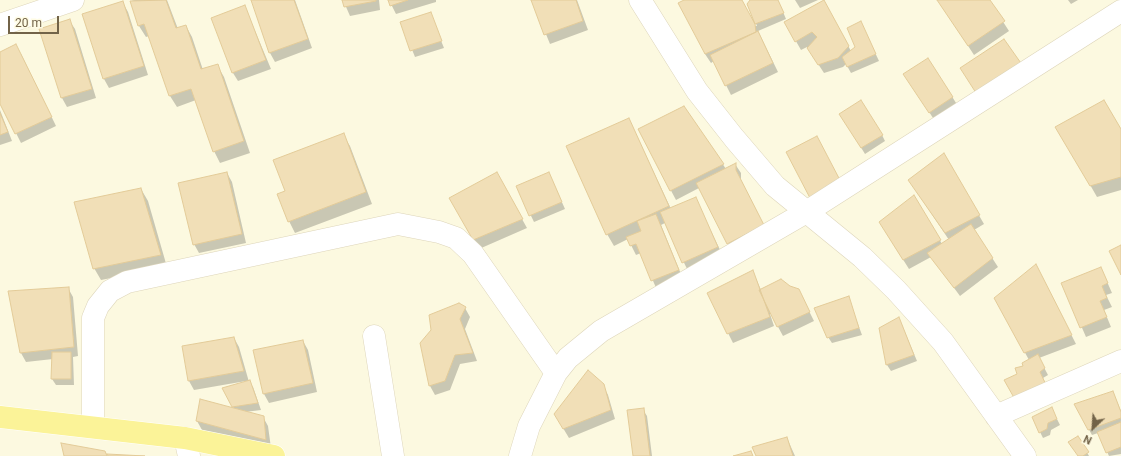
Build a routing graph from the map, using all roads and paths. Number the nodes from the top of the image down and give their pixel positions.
1 (73, 0) edge
2 (645, 2) edge
3 (1121, 11) edge
4 (0, 25) edge
5 (808, 211) junction
6 (374, 336) dead end
7 (1121, 361) edge
8 (556, 373) junction
9 (996, 416) junction
10 (0, 417) edge
11 (92, 426) junction
12 (187, 447) edge
13 (274, 456) edge
14 (393, 456) edge
15 (520, 456) edge
16 (1025, 456) edge

1 - 4 street
2 - 5 street
3 - 5 street
5 - 8 street
5 - 9 street
6 - 14 street
7 - 9 street
8 - 11 street
8 - 15 street
9 - 16 street
10 - 11 main road
11 - 12 main road
12 - 13 main road

